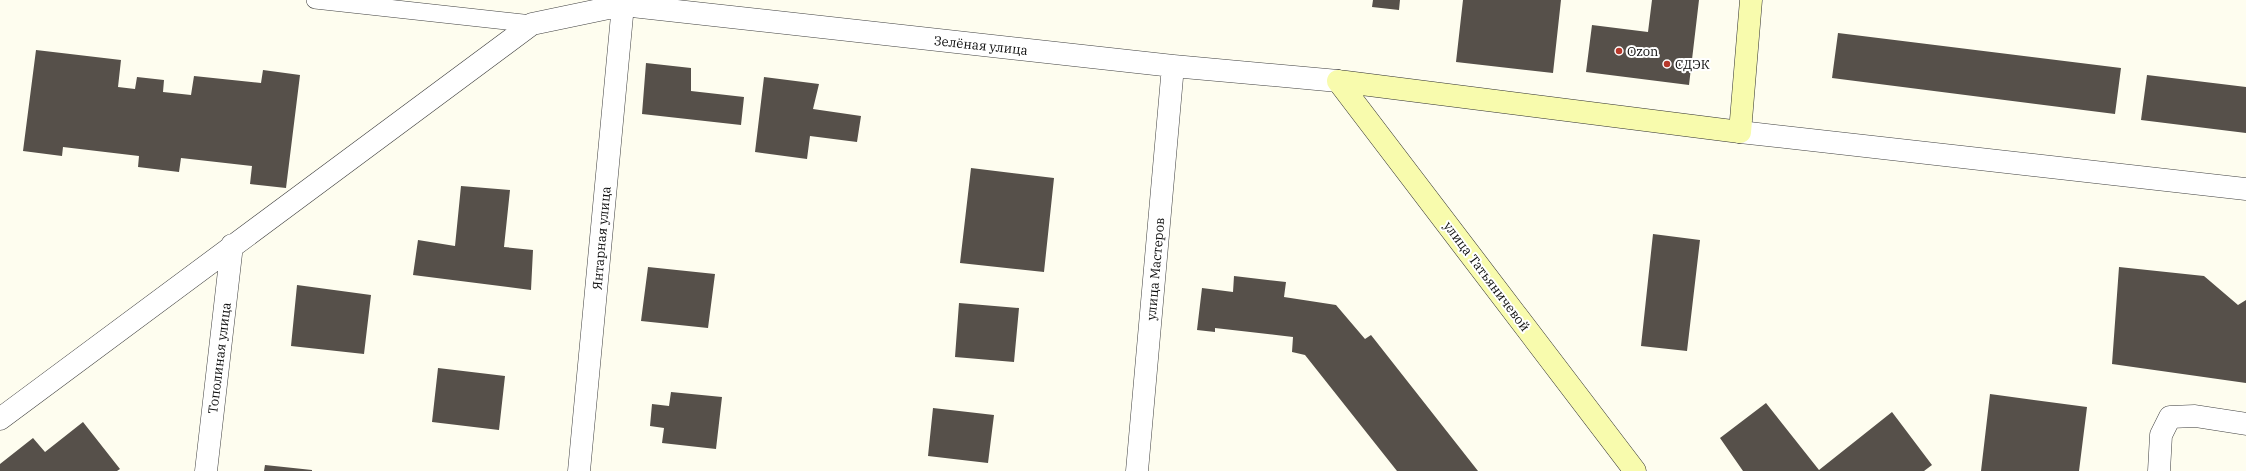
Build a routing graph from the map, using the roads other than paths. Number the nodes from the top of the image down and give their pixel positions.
1 (315, 0) edge
2 (1751, 0) edge
3 (623, 5) junction
4 (532, 24) junction
5 (1173, 66) junction
6 (1338, 81) junction
7 (1740, 132) junction
8 (2246, 189) edge
9 (232, 245) junction
10 (0, 419) edge
11 (2246, 424) edge
12 (206, 471) edge
13 (579, 471) edge
14 (1137, 471) edge
15 (1635, 471) edge
16 (2159, 471) edge

1 - 4 lane
2 - 7 street
3 - 4 street, Зелёная улица
3 - 5 street, Зелёная улица
3 - 13 street, Янтарная улица
4 - 9 street
5 - 6 street, Зелёная улица
5 - 14 street, улица Мастеров
6 - 7 street
6 - 15 street, улица Татьяничевой
7 - 8 street
9 - 10 street
9 - 12 street, Тополиная улица
11 - 16 street

